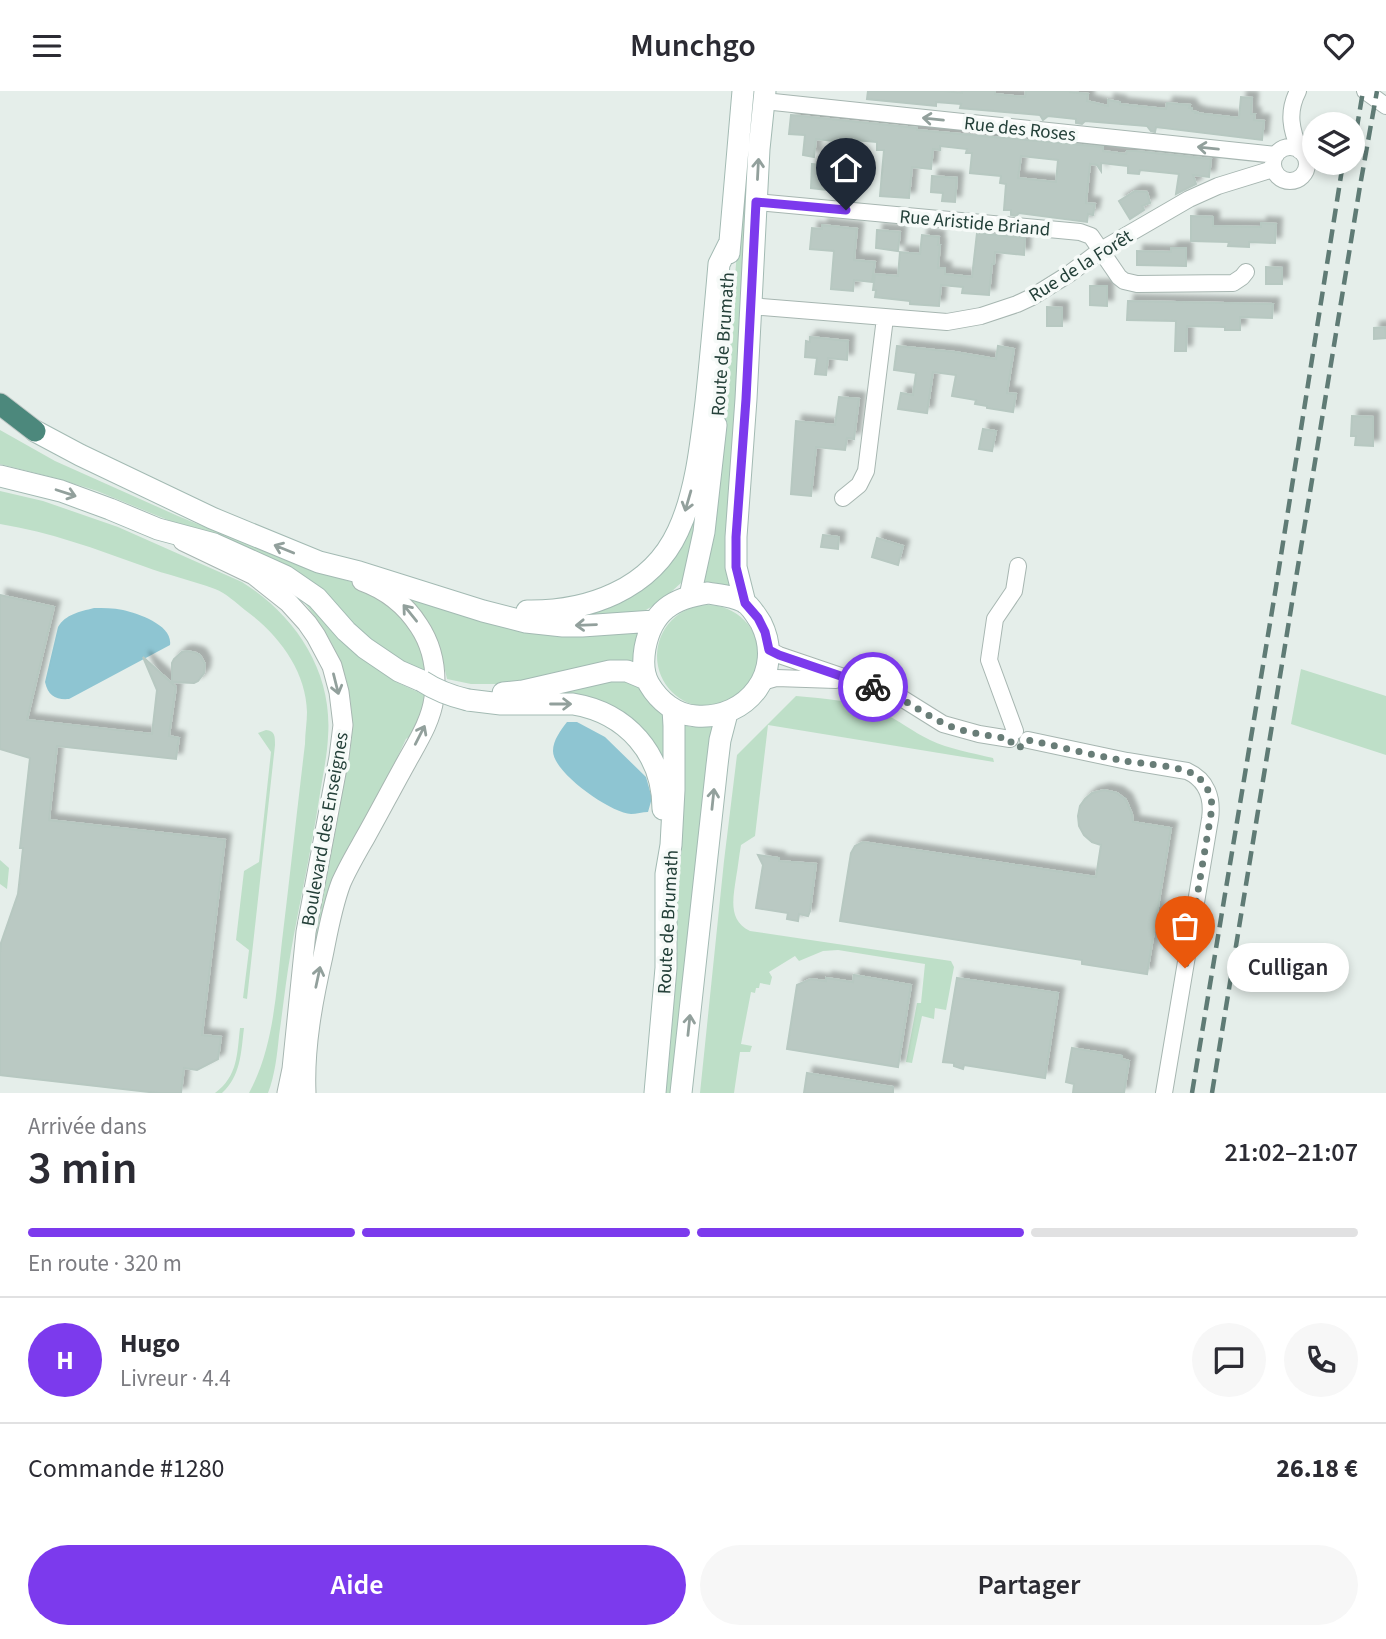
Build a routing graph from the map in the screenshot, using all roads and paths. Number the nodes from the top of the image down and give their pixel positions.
1 (743, 91) edge
2 (1290, 91) edge
3 (1298, 91) edge
4 (1365, 91) edge
5 (764, 96) edge
6 (1386, 106) edge
7 (1284, 156) junction
8 (756, 202) junction
9 (730, 242) junction
10 (1101, 250) junction
11 (1246, 272) dead end
12 (750, 306) junction
13 (885, 318) junction
14 (0, 404) edge
15 (35, 431) joint
16 (0, 476) edge
17 (843, 498) dead end
18 (158, 529) junction
19 (320, 562) junction
20 (1017, 566) dead end
21 (396, 583) junction
22 (690, 596) junction
23 (745, 603) junction
24 (654, 621) junction
25 (769, 650) junction
26 (646, 679) junction
27 (762, 682) junction
28 (862, 684) junction
29 (469, 697) junction
30 (673, 709) junction
31 (727, 713) junction
32 (1018, 737) junction
33 (666, 874) junction
34 (302, 964) junction
35 (273, 1093) edge
36 (287, 1093) edge
37 (306, 1093) edge
38 (656, 1093) edge
39 (681, 1093) edge
40 (1164, 1093) edge

1 - 9 main road, Route de Brumath
2 - 7 street
3 - 7 street
4 - 6 street
7 -> 5 street, Rue des Roses
8 -> 5 main road, Route de Brumath
7 - 10 street, Rue de la Forêt
8 - 10 street, Rue Aristide Briand
8 - 12 main road, Route de Brumath
9 -> 21 main road
9 - 22 main road, Route de Brumath
10 - 11 street
10 - 13 street, Rue de la Forêt
12 - 13 street, Rue de la Forêt
12 - 23 main road, Route de Brumath
13 - 17 street
14 - 15 highway
19 -> 15 main road
16 -> 18 main road
18 - 29 main road, bridge
18 -> 34 street, Boulevard des Enseignes
19 - 21 main road
37 -> 19 street, Boulevard des Enseignes
20 - 32 street
24 -> 21 main road
22 - 23 main road
22 - 24 main road
23 - 25 main road
24 - 26 main road
25 - 27 main road
25 - 28 street
26 - 29 main road
26 - 30 main road
27 - 28 street
27 - 31 main road
28 - 32 street
29 -> 33 main road
30 - 31 main road
30 - 33 main road, Route de Brumath
39 -> 31 main road, Route de Brumath
32 - 40 street
33 - 38 main road, Route de Brumath
34 - 35 street
34 - 36 street, Boulevard des Enseignes

